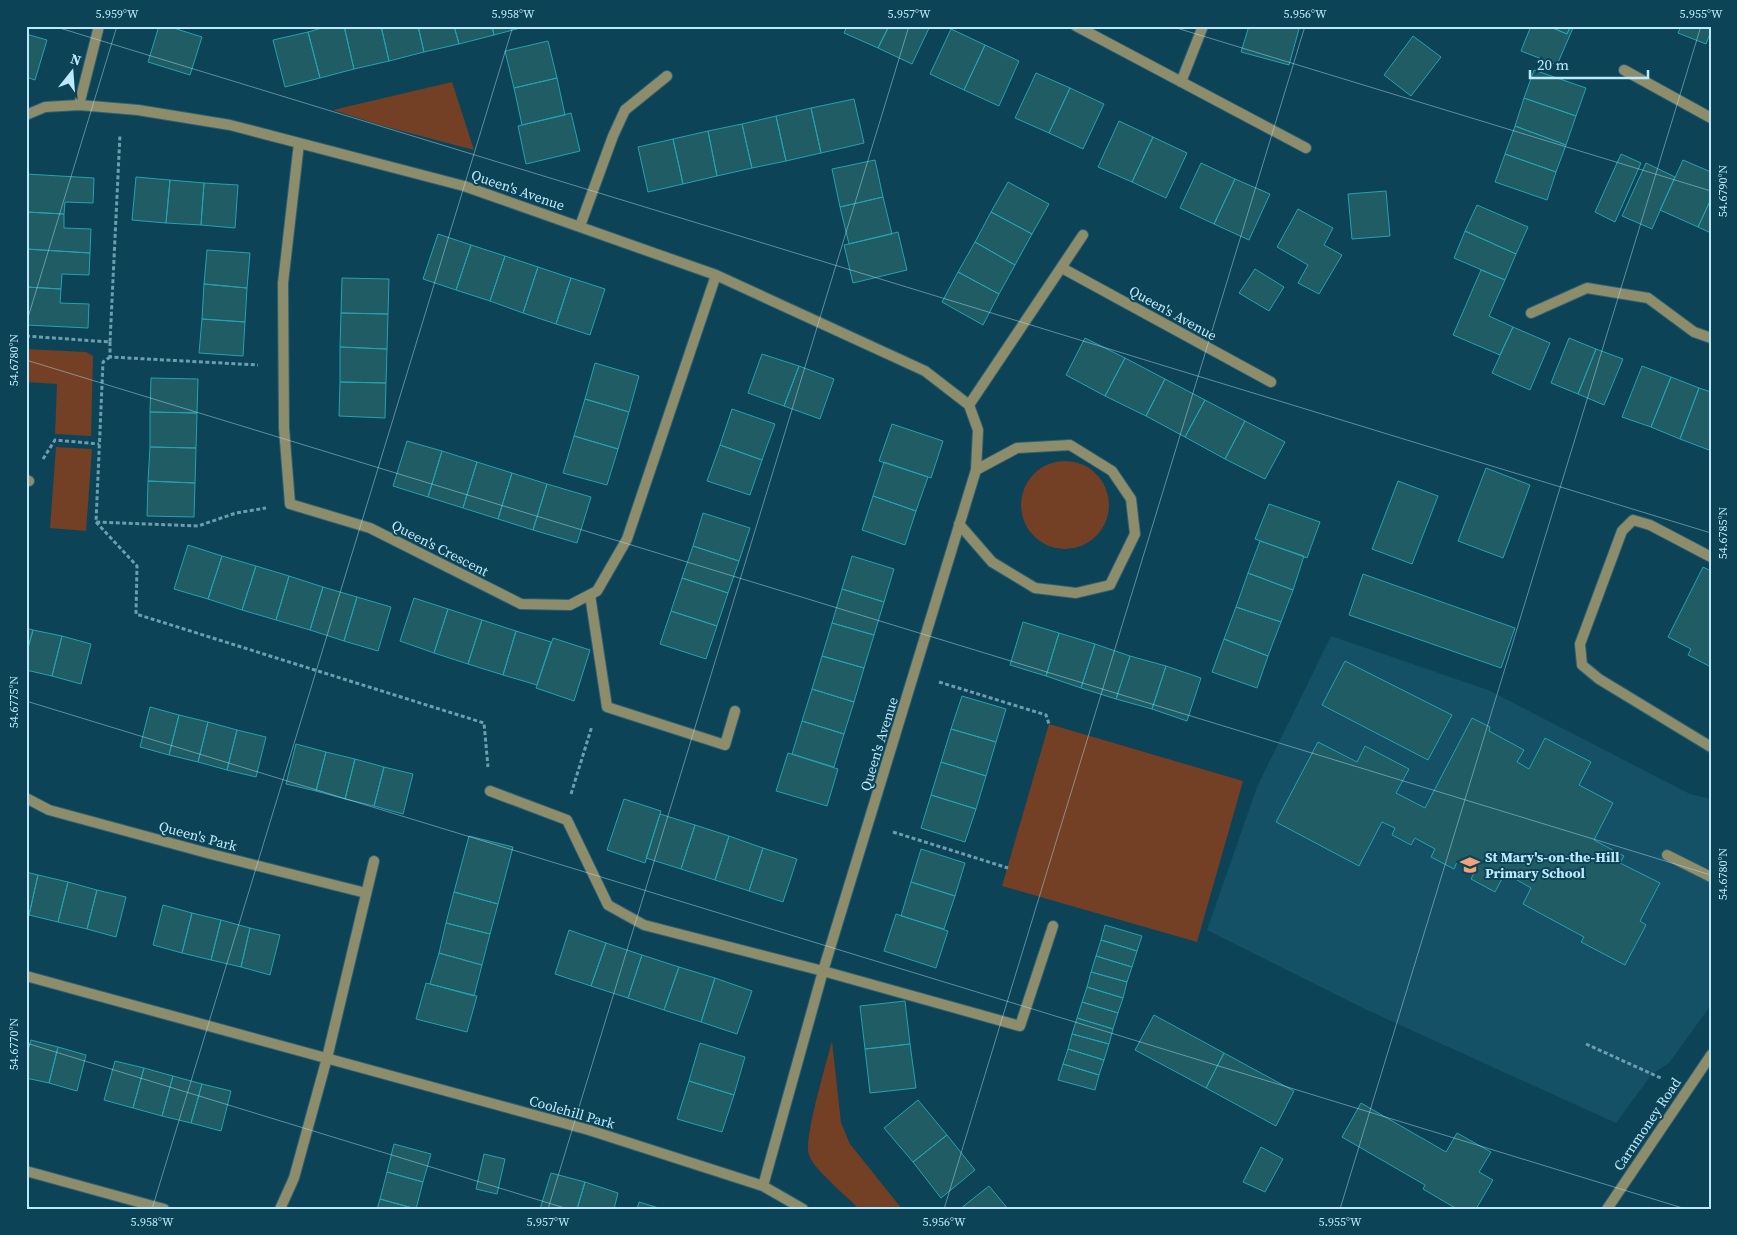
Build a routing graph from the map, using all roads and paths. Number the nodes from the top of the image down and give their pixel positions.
1 (99, 26) edge
2 (1076, 26) edge
3 (1203, 26) edge
4 (1624, 70) dead end
5 (667, 76) dead end
6 (1181, 82) junction
7 (78, 105) junction
8 (122, 108) junction
9 (26, 115) edge
10 (1711, 118) edge
11 (299, 143) junction
12 (1306, 148) dead end
13 (580, 226) junction
14 (1084, 235) dead end
15 (1062, 268) junction
16 (716, 275) junction
17 (1531, 313) dead end
18 (26, 336) edge
19 (1711, 338) edge
20 (110, 342) junction
21 (110, 357) junction
22 (284, 367) junction
23 (1271, 382) dead end
24 (969, 405) junction
25 (99, 444) junction
26 (976, 470) junction
27 (27, 480) edge
28 (290, 504) junction
29 (96, 522) junction
30 (959, 524) junction
31 (1711, 557) edge
32 (590, 595) junction
33 (914, 675) junction
34 (607, 707) junction
35 (736, 711) dead end
36 (1049, 724) dead end
37 (1711, 747) edge
38 (490, 791) joint
39 (26, 798) edge
40 (563, 819) junction
41 (868, 824) junction
42 (1668, 855) dead end
43 (374, 861) dead end
44 (1008, 868) dead end
45 (1711, 877) edge
46 (366, 893) junction
47 (1053, 926) dead end
48 (823, 971) junction
49 (26, 976) edge
50 (1586, 1044) dead end
51 (1711, 1055) edge
52 (327, 1058) junction
53 (1687, 1090) junction
54 (26, 1171) edge
55 (763, 1186) junction
56 (164, 1209) edge
57 (280, 1209) edge
58 (803, 1209) edge
59 (1607, 1209) edge

1 - 7 street
2 - 6 street
3 - 6 street
4 - 10 street
5 - 13 street
6 - 12 street
7 - 8 street, Queen's Avenue
7 - 9 street, Queen's Avenue
8 - 11 street, Queen's Avenue
8 - 20 path
11 - 13 street, Queen's Avenue
11 - 22 street
13 - 16 street, Queen's Avenue
14 - 15 street
15 - 23 street, Queen's Avenue
15 - 24 street
16 - 24 street, Queen's Avenue
16 - 32 street, Queen's Crescent
17 - 19 street
18 - 20 path
20 - 21 path
21 - 22 path
21 - 25 path
22 - 28 street
24 - 26 street, Queen's Avenue
25 - 27 path
25 - 29 path
26 - 30 street, Queen's Avenue
26 - 30 street
28 - 29 path
28 - 32 street, Queen's Crescent
29 - 38 path
30 - 33 street, Queen's Avenue
31 - 37 street
32 - 34 street
33 - 36 path
33 - 41 street, Queen's Avenue
34 - 35 street
34 - 40 path
38 - 40 street
39 - 46 street, Queen's Park
40 - 48 street
41 - 44 path
41 - 48 street, Queen's Avenue
42 - 45 street
43 - 46 street
46 - 52 street
47 - 48 street
48 - 55 street, Queen's Avenue
49 - 52 street
50 - 53 path
51 - 53 street, Carnmoney Road
52 - 55 street, Coolehill Park
52 - 57 street
53 - 59 street, Carnmoney Road
54 - 56 street
55 - 58 street, Coolehill Park

